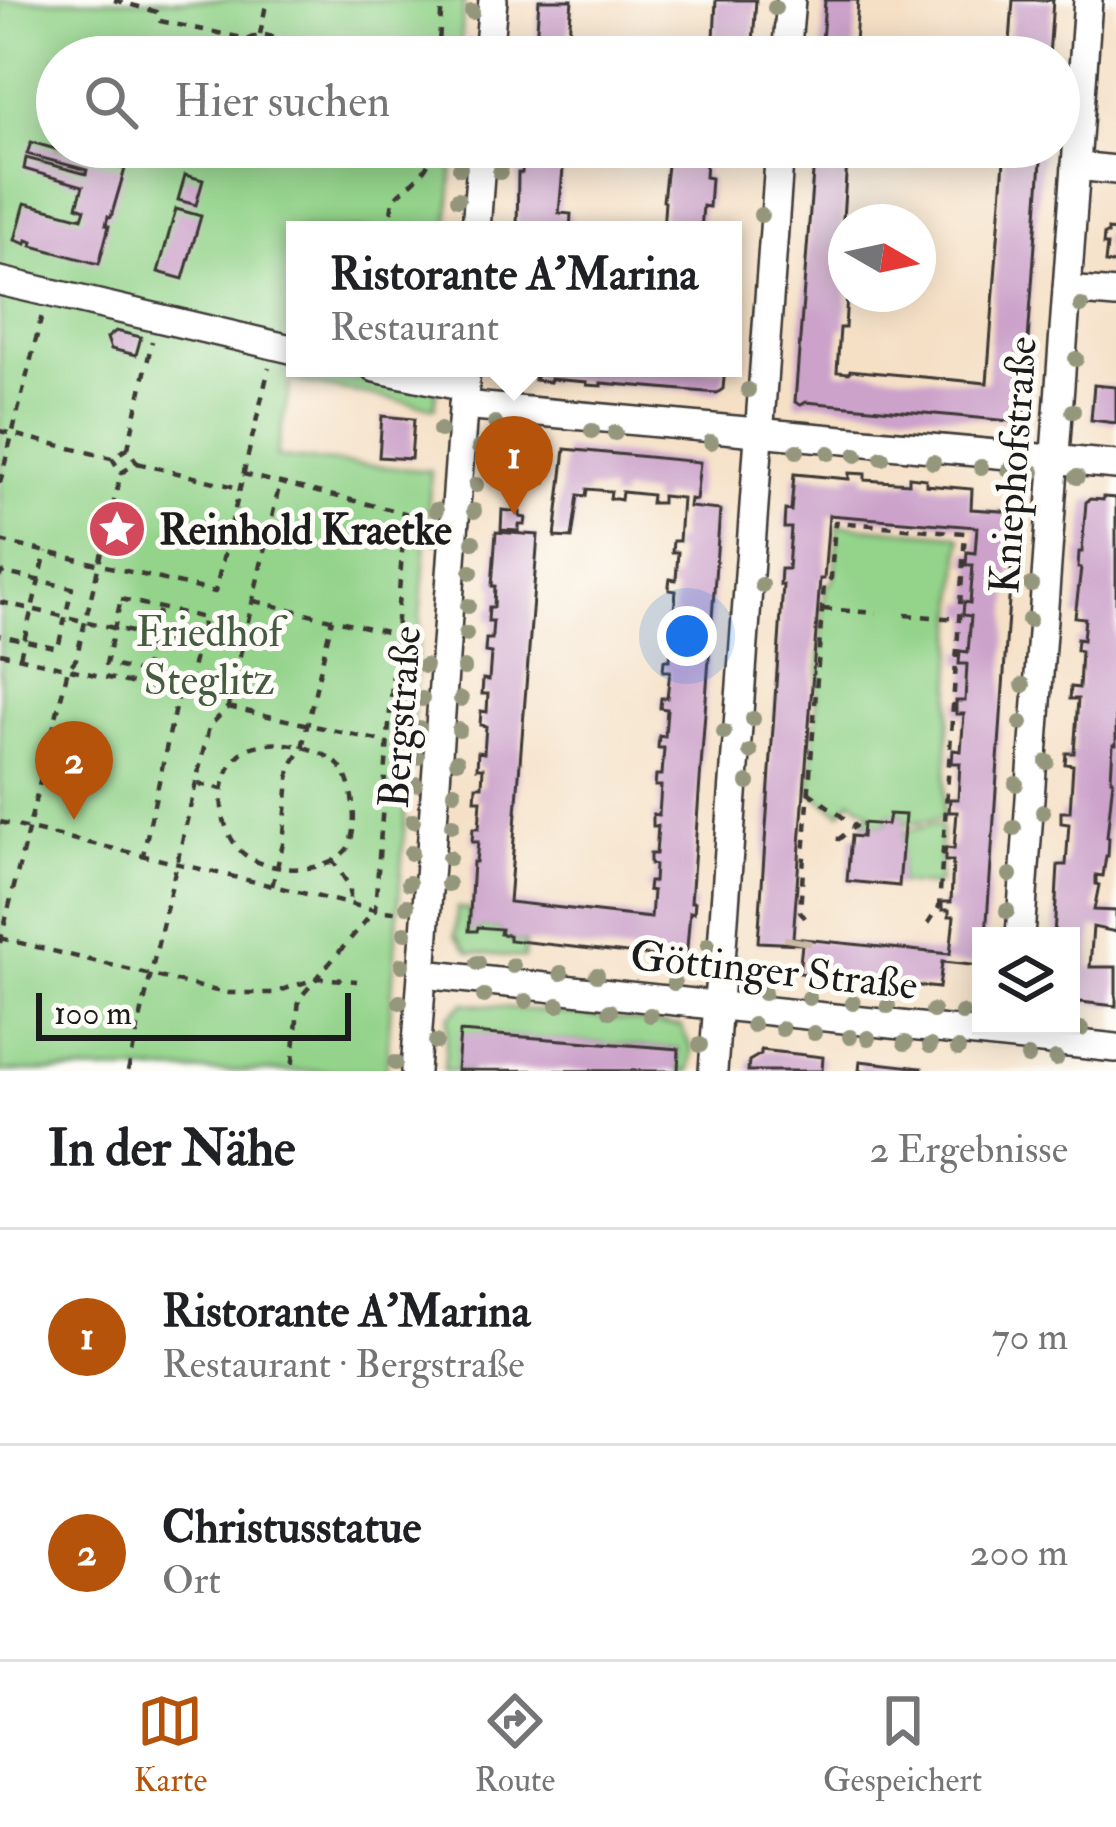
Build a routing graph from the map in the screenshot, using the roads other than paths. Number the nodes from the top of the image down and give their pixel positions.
1 (493, 0) edge
2 (790, 0) edge
3 (1088, 0) edge
4 (490, 36) edge
5 (788, 36) edge
6 (1080, 111) edge
7 (1080, 166) edge
8 (480, 168) edge
9 (778, 168) edge
10 (1076, 168) edge
11 (1116, 170) edge
12 (477, 221) edge
13 (0, 281) edge
14 (1067, 290) junction
15 (1116, 294) edge
16 (285, 347) edge
17 (412, 377) edge
18 (464, 387) edge
19 (759, 433) junction
20 (1054, 460) junction
21 (1116, 465) edge
22 (1021, 927) edge
23 (422, 974) junction
24 (718, 1005) junction
25 (972, 1027) edge
26 (1036, 1035) edge
27 (1116, 1048) edge
28 (415, 1071) edge
29 (713, 1071) edge

1 - 4 street
2 - 5 street
3 - 6 street, Kniephofstraße
7 - 11 street
8 - 12 street
9 - 19 street
10 - 14 street, Kniephofstraße
13 - 16 street
14 - 15 street
14 - 20 street, Kniephofstraße
17 - 18 street
18 - 19 street
18 - 23 street, Bergstraße
19 - 20 street
19 - 24 street
20 - 21 street
20 - 22 street, Kniephofstraße
23 - 24 street, Göttinger Straße
23 - 28 street, Bergstraße
24 - 25 street, Göttinger Straße
24 - 29 street
26 - 27 street, Göttinger Straße

